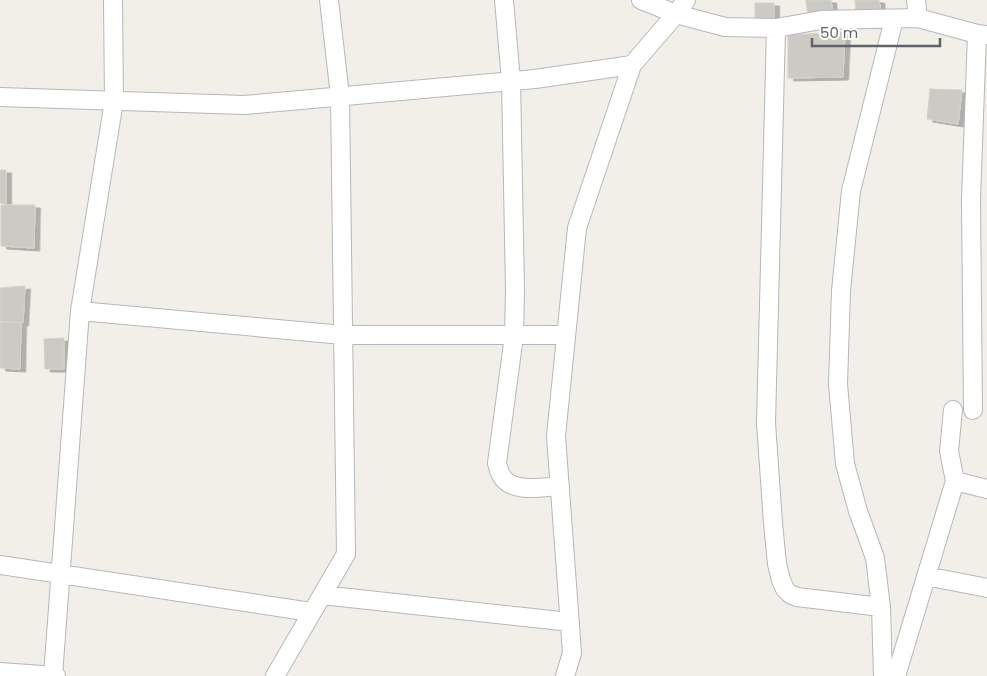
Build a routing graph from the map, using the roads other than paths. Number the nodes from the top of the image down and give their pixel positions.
1 (113, 0) edge
2 (329, 0) edge
3 (504, 0) edge
4 (641, 0) edge
5 (916, 0) edge
6 (681, 7) edge
7 (894, 18) junction
8 (918, 18) junction
9 (776, 28) junction
10 (982, 34) edge
11 (632, 65) junction
12 (511, 81) junction
13 (340, 96) junction
14 (0, 97) edge
15 (114, 101) junction
16 (979, 200) edge
17 (80, 311) junction
18 (343, 336) junction
19 (514, 336) junction
20 (566, 336) junction
21 (953, 410) dead end
22 (973, 410) dead end
23 (955, 481) junction
24 (560, 486) junction
25 (987, 489) edge
26 (0, 565) edge
27 (61, 574) junction
28 (926, 576) junction
29 (987, 588) edge
30 (322, 595) junction
31 (882, 607) junction
32 (312, 612) junction
33 (570, 622) junction
34 (0, 672) edge
35 (54, 676) edge
36 (276, 676) edge
37 (565, 676) edge
38 (883, 676) edge
39 (896, 676) edge

1 - 15 street
2 - 13 street
3 - 12 street
4 - 6 street
5 - 8 street
6 - 9 street
6 - 11 street
7 - 8 street
7 - 9 street
7 - 31 street
8 - 10 street
9 - 31 street
10 - 16 street
11 - 12 street
11 - 20 street
12 - 13 street
12 - 19 street
13 - 15 street
13 - 18 street
14 - 15 street
15 - 17 street
16 - 22 street
17 - 18 street
17 - 27 street
18 - 19 street
18 - 30 street
19 - 20 street
19 - 24 street
20 - 24 street
21 - 23 street
23 - 25 street
23 - 28 street
24 - 33 street
26 - 27 street
27 - 32 street
27 - 35 street
28 - 29 street
28 - 39 street
30 - 32 street
30 - 33 street
31 - 38 street
32 - 36 street
33 - 37 street
34 - 35 street

